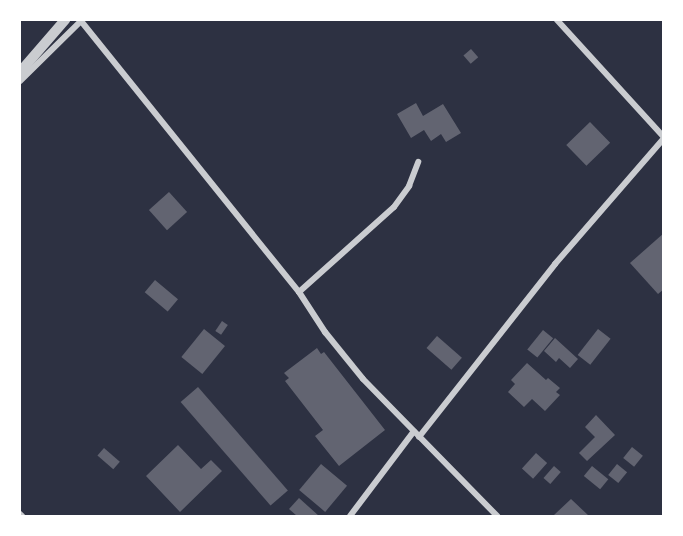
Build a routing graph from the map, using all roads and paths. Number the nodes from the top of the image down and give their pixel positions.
1 (65, 20) edge
2 (84, 20) edge
3 (557, 20) edge
4 (20, 72) edge
5 (20, 81) edge
6 (663, 141) edge
7 (418, 162) dead end
8 (299, 292) junction
9 (414, 431) junction
10 (419, 437) junction
11 (350, 516) edge
12 (497, 516) edge

1 - 4 street
2 - 5 street
2 - 8 street
3 - 6 street
6 - 10 street
7 - 8 street
8 - 9 street
9 - 10 street
9 - 11 street
10 - 12 street

